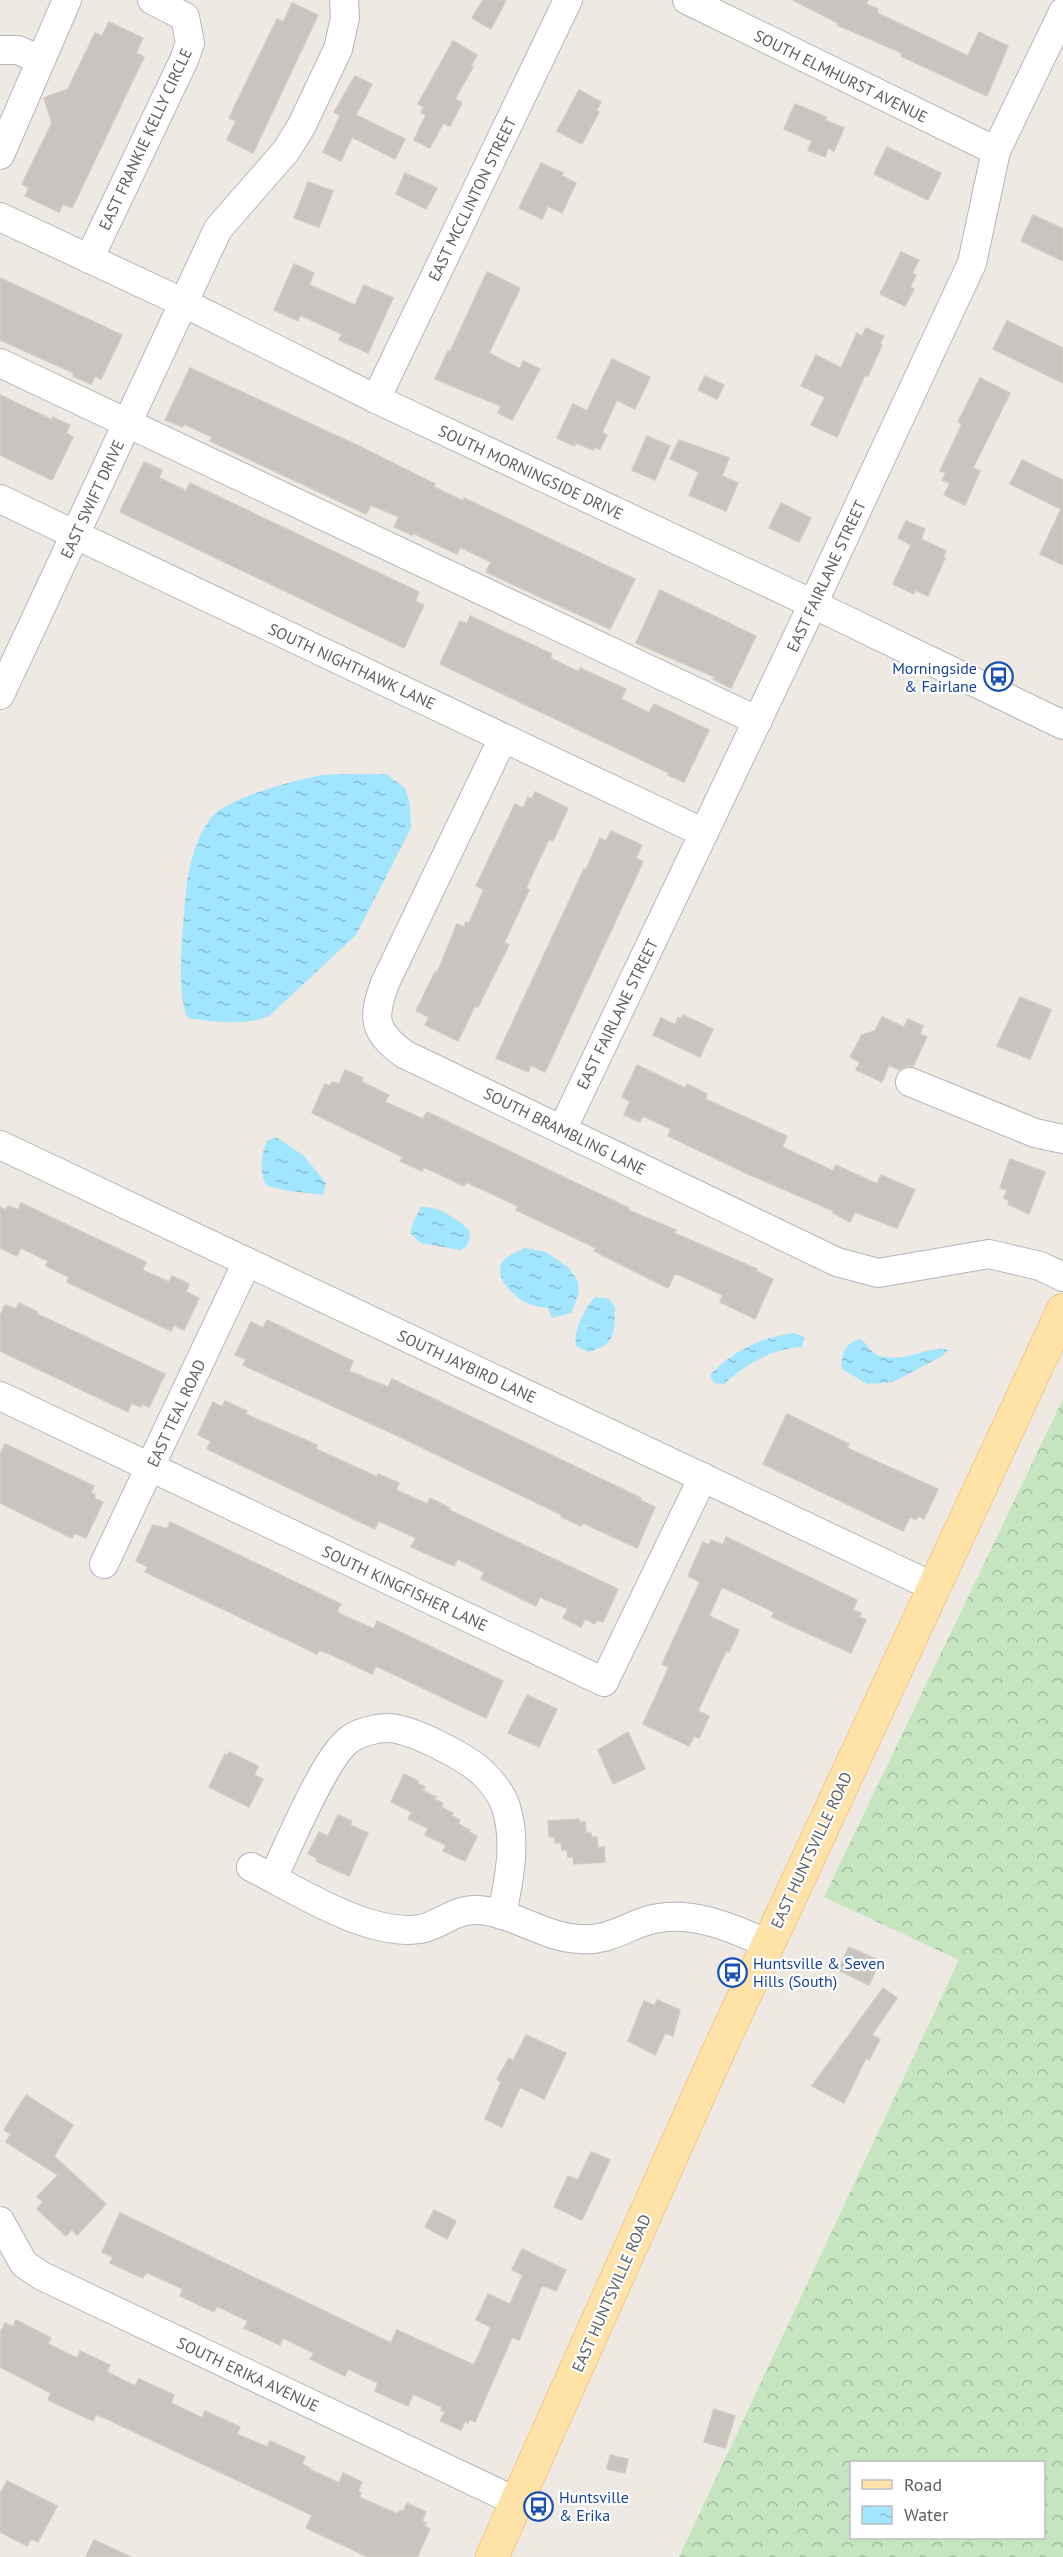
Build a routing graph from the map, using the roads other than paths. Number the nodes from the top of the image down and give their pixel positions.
1 (67, 0) edge
2 (152, 0) edge
3 (344, 0) edge
4 (567, 0) edge
5 (687, 0) edge
6 (1063, 12) edge
7 (0, 50) edge
8 (40, 60) junction
9 (7, 122) edge
10 (996, 151) junction
11 (0, 154) edge
12 (0, 217) edge
13 (89, 259) junction
14 (184, 303) junction
15 (0, 363) edge
16 (376, 399) junction
17 (127, 423) junction
18 (0, 499) edge
19 (75, 534) junction
20 (813, 604) junction
21 (0, 695) edge
22 (758, 721) junction
23 (1063, 724) edge
24 (503, 738) junction
25 (704, 833) junction
26 (910, 1082) dead end
27 (562, 1130) junction
28 (1063, 1139) edge
29 (0, 1145) edge
30 (247, 1262) junction
31 (1063, 1277) edge
32 (1063, 1310) edge
33 (0, 1396) edge
34 (150, 1467) junction
35 (703, 1477) junction
36 (104, 1564) dead end
37 (934, 1587) junction
38 (502, 1916) junction
39 (768, 1944) junction
40 (0, 2221) edge
41 (517, 2502) junction
42 (492, 2557) edge

1 - 8 street
2 - 13 street, EAST FRANKIE KELLY CIRCLE
3 - 14 street, EAST SWIFT DRIVE
4 - 16 street, EAST MCCLINTON STREET
5 - 10 street, SOUTH ELMHURST AVENUE
6 - 10 street, EAST FAIRLANE STREET
7 - 8 street
8 - 9 street
9 - 11 street
10 - 20 street, EAST FAIRLANE STREET
12 - 13 street, SOUTH MORNINGSIDE DRIVE
13 - 14 street, SOUTH MORNINGSIDE DRIVE
14 - 16 street, SOUTH MORNINGSIDE DRIVE
14 - 17 street, EAST SWIFT DRIVE
15 - 17 street
16 - 20 street, SOUTH MORNINGSIDE DRIVE
17 - 19 street, EAST SWIFT DRIVE
17 - 22 street
18 - 19 street, SOUTH NIGHTHAWK LANE
19 - 21 street, EAST SWIFT DRIVE
19 - 24 street, SOUTH NIGHTHAWK LANE
20 - 22 street, EAST FAIRLANE STREET
20 - 23 street, SOUTH MORNINGSIDE DRIVE
22 - 25 street, EAST FAIRLANE STREET
24 - 25 street, SOUTH NIGHTHAWK LANE
24 - 27 street, SOUTH BRAMBLING LANE
25 - 27 street, EAST FAIRLANE STREET
26 - 28 street
27 - 31 street, SOUTH BRAMBLING LANE
29 - 30 street, SOUTH JAYBIRD LANE
30 - 34 street, EAST TEAL ROAD
30 - 35 street, SOUTH JAYBIRD LANE
32 - 37 main road, EAST HUNTSVILLE ROAD
33 - 34 street, SOUTH KINGFISHER LANE
34 - 35 street, SOUTH KINGFISHER LANE
34 - 36 street, EAST TEAL ROAD
35 - 37 street, SOUTH JAYBIRD LANE
37 - 39 main road, EAST HUNTSVILLE ROAD
38 - 38 street
38 - 39 street
39 - 41 main road, EAST HUNTSVILLE ROAD
40 - 41 street, SOUTH ERIKA AVENUE
41 - 42 main road, EAST HUNTSVILLE ROAD

